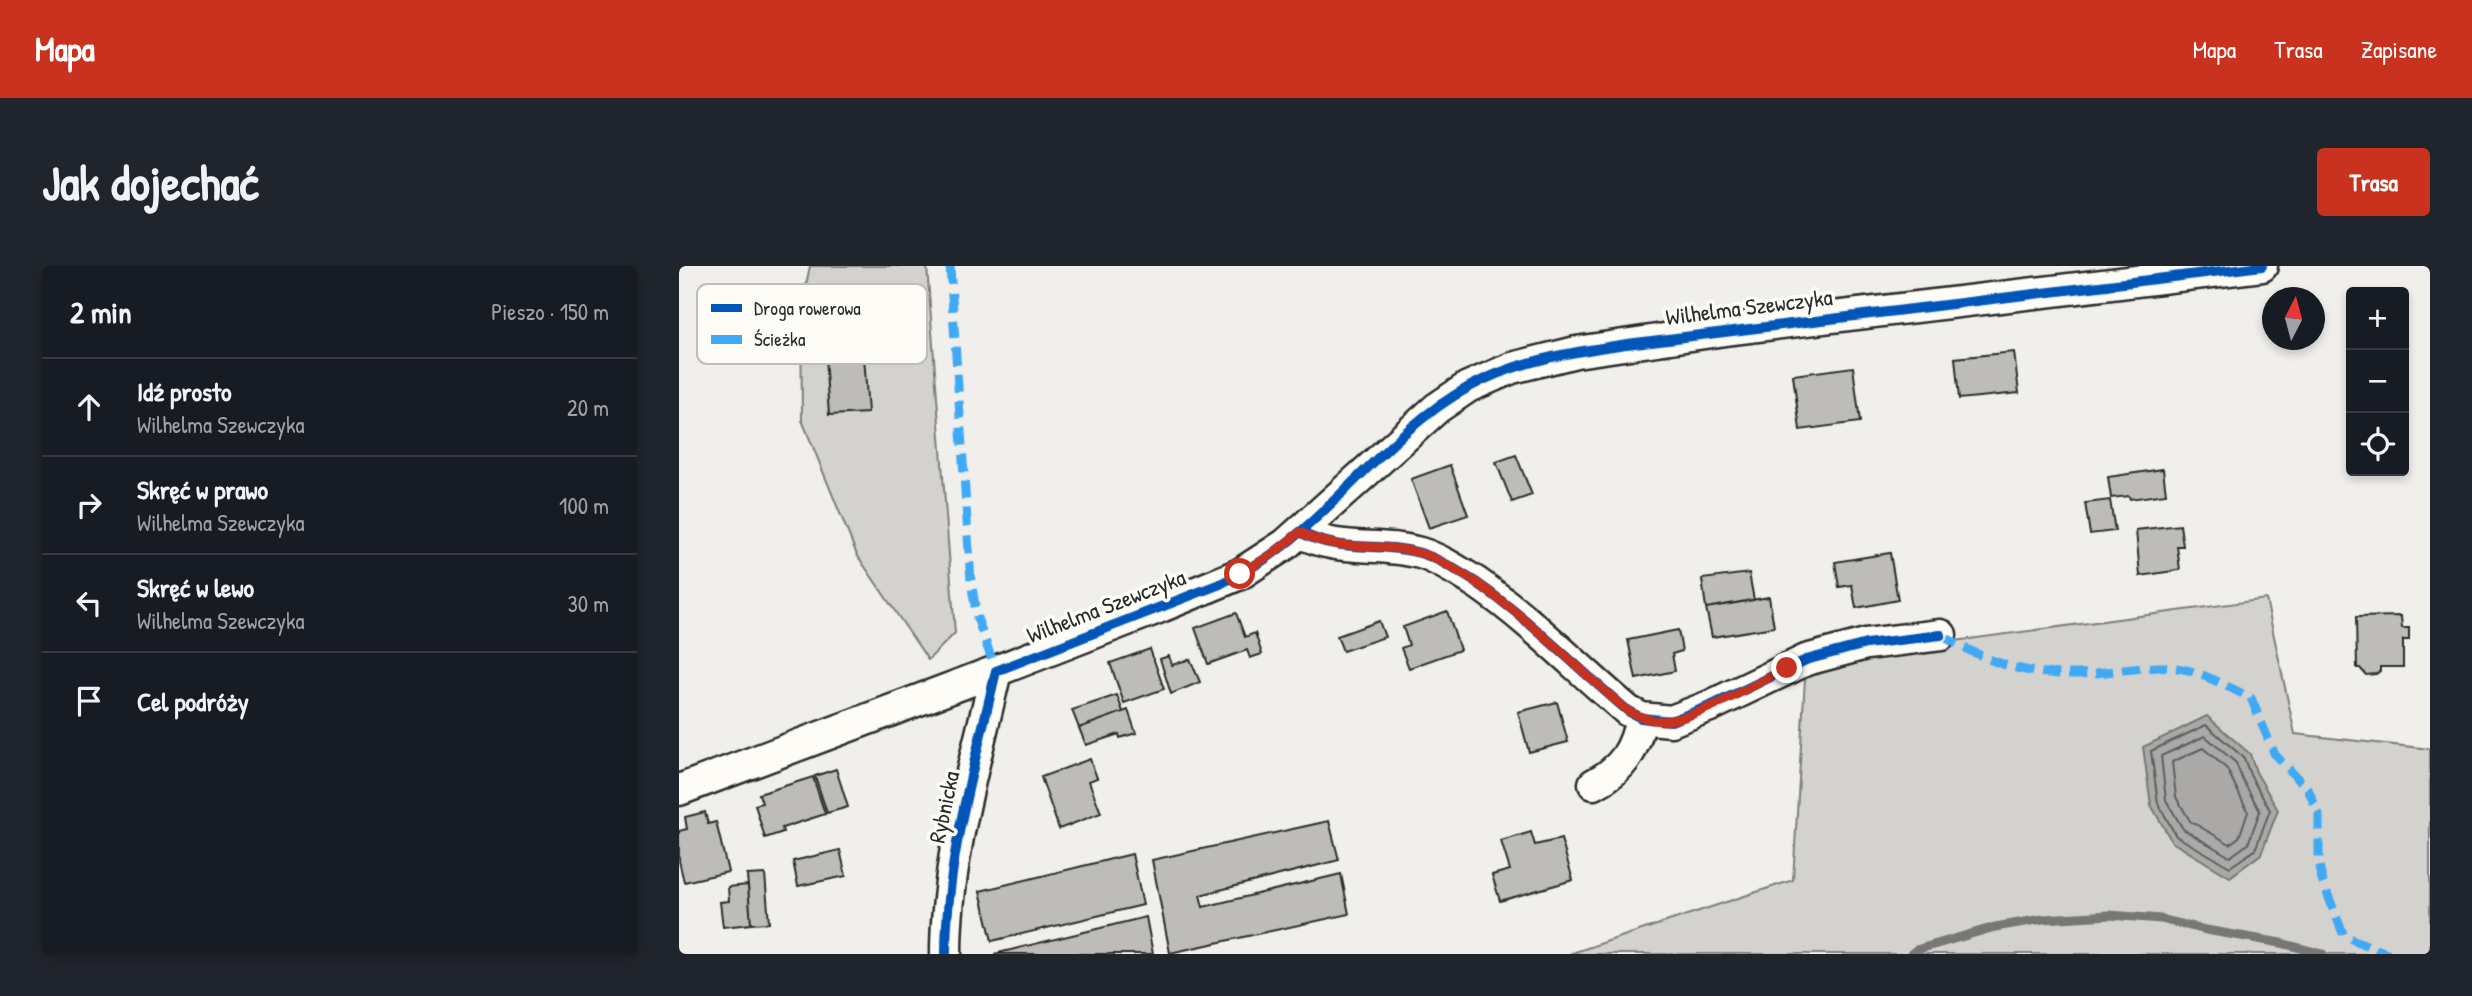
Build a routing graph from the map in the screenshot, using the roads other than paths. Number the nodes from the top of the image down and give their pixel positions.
1 (2262, 266) edge
2 (1300, 532) junction
3 (1941, 635) dead end
4 (996, 671) junction
5 (1641, 718) junction
6 (1594, 784) dead end
7 (679, 790) edge
8 (946, 954) edge

1 - 2 street, Wilhelma Szewczyka
2 - 4 street, Wilhelma Szewczyka
2 - 5 street
3 - 5 street
4 - 7 street, Wilhelma Szewczyka
4 - 8 street, Rybnicka
5 - 6 street

